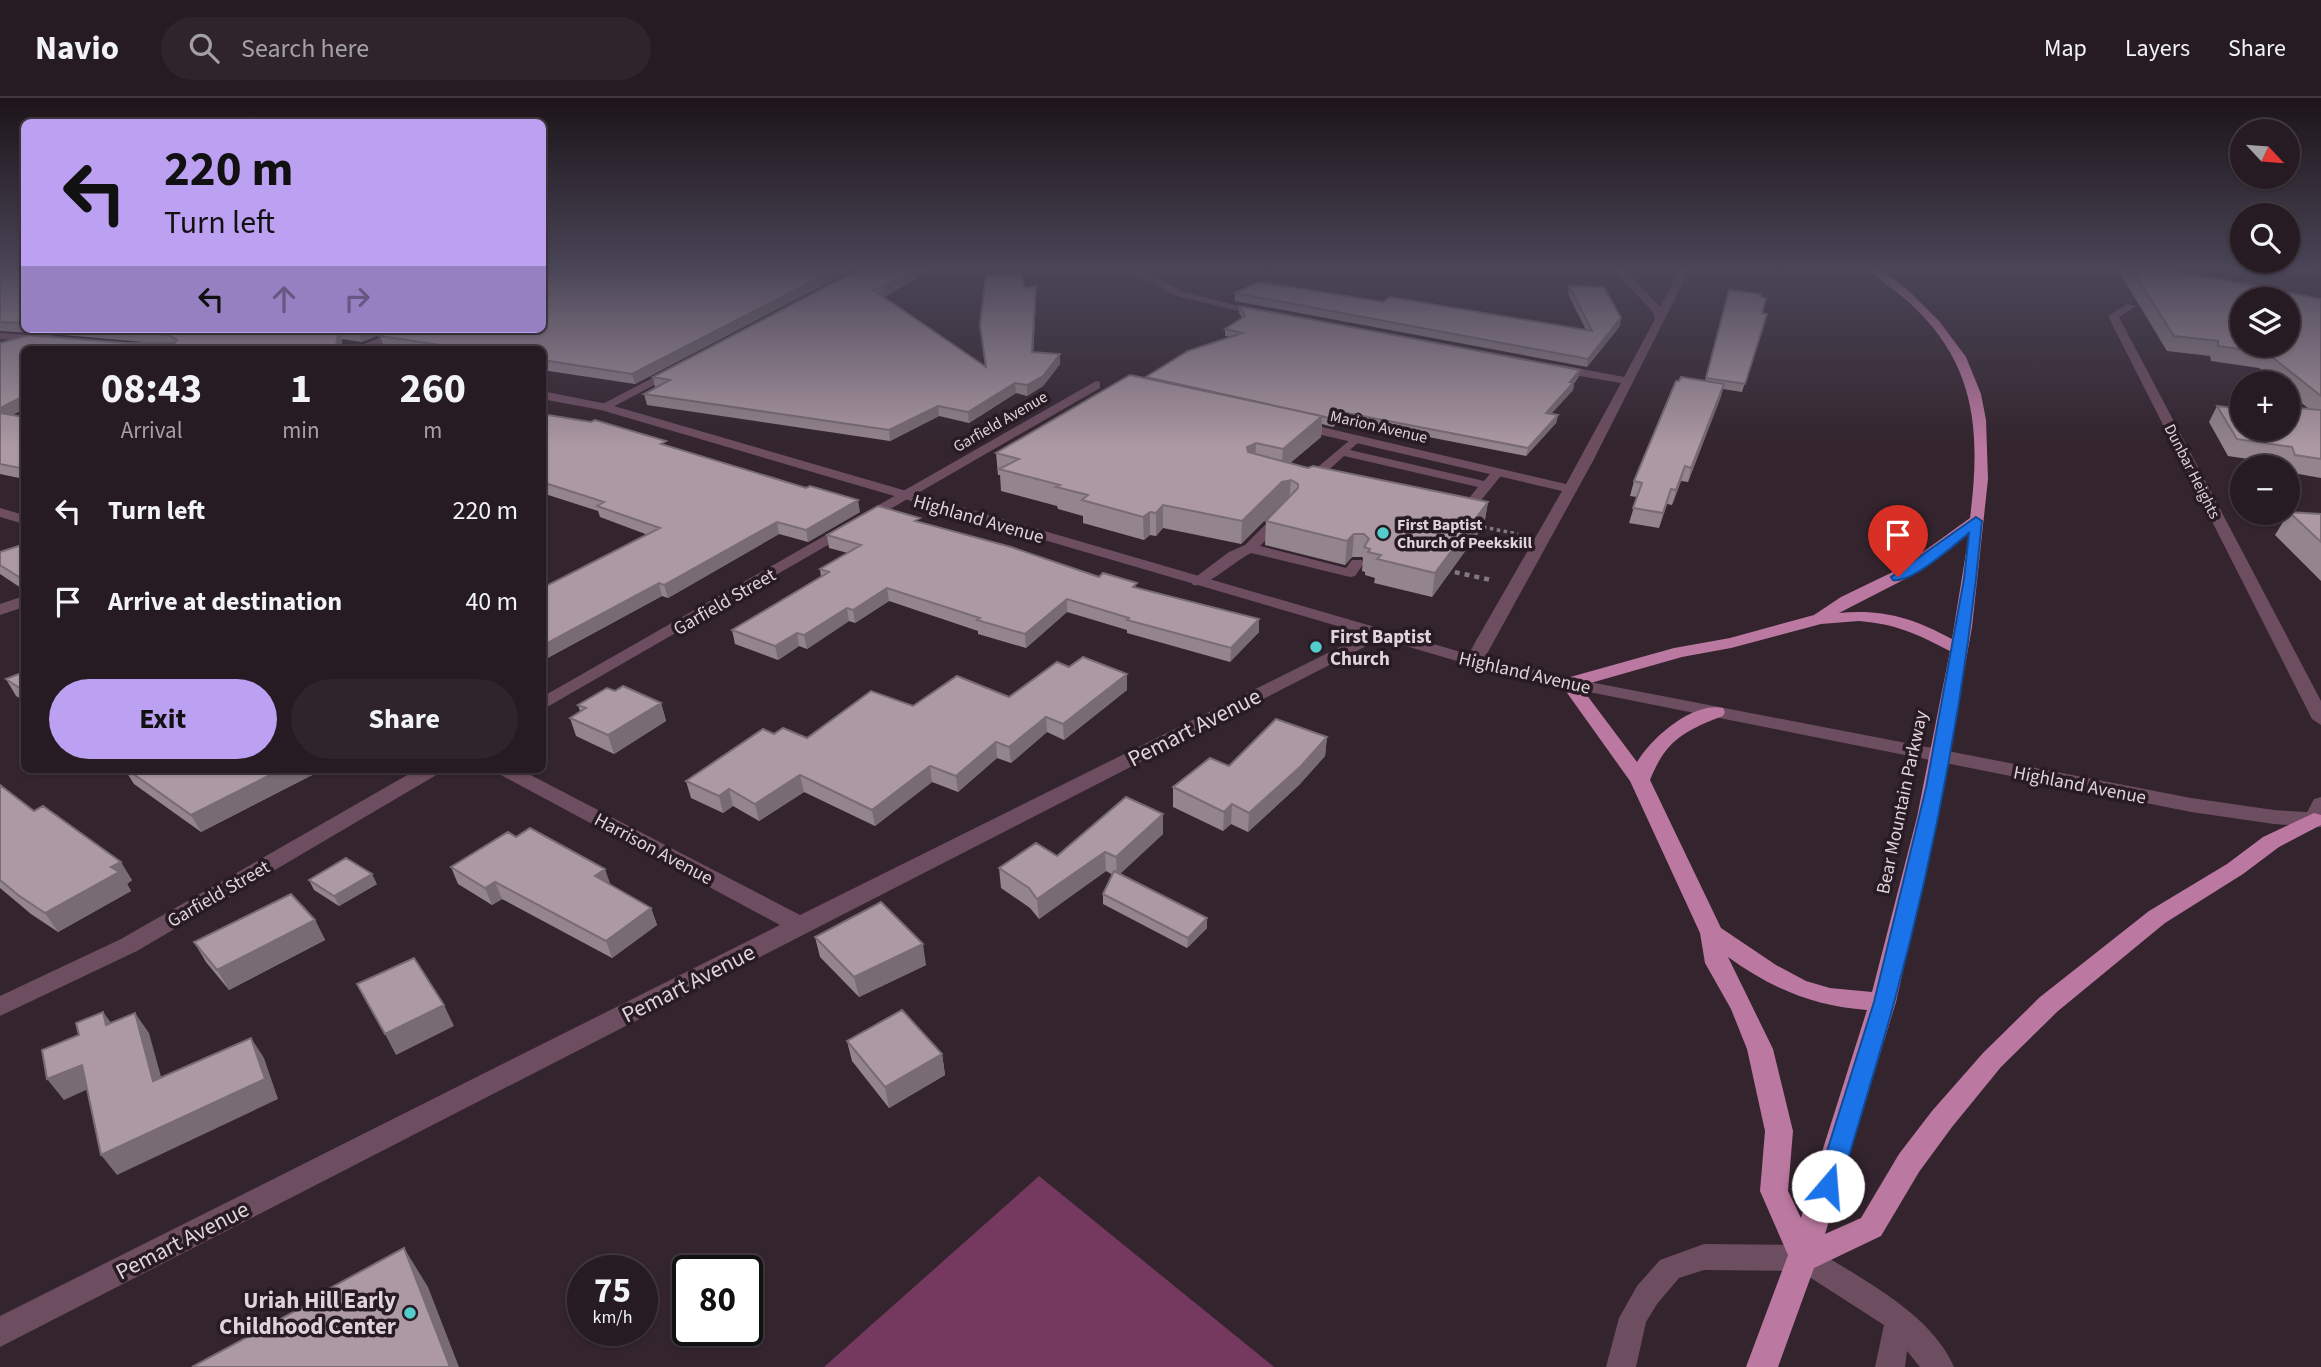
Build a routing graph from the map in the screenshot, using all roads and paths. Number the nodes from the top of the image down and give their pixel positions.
1 (1655, 328) edge
2 (1938, 328) edge
3 (2119, 328) edge
4 (400, 333) edge
5 (68, 335) edge
6 (0, 336) edge
7 (39, 338) junction
8 (366, 346) edge
9 (0, 349) edge
10 (684, 365) edge
11 (1547, 366) edge
12 (1629, 381) junction
13 (1100, 382) dead end
14 (546, 396) edge
15 (603, 407) junction
16 (1275, 420) edge
17 (1356, 439) junction
18 (1341, 452) junction
19 (1498, 472) junction
20 (1312, 479) junction
21 (1294, 481) edge
22 (1337, 485) edge
23 (1486, 485) junction
24 (1570, 489) junction
25 (905, 496) junction
26 (1439, 506) edge
27 (1289, 509) edge
28 (0, 512) edge
29 (21, 519) edge
30 (1976, 521) junction
31 (1483, 527) edge
32 (1519, 534) dead end
33 (1250, 548) junction
34 (1357, 563) dead end
35 (1440, 568) edge
36 (1491, 580) dead end
37 (1198, 582) junction
38 (21, 602) edge
39 (0, 610) edge
40 (1820, 619) junction
41 (1376, 634) junction
42 (1959, 649) junction
43 (1475, 661) junction
44 (1569, 683) junction
45 (546, 703) edge
46 (1716, 712) junction
47 (2321, 719) edge
48 (426, 773) edge
49 (512, 773) edge
50 (1640, 780) junction
51 (2319, 815) edge
52 (801, 926) junction
53 (1712, 933) junction
54 (1884, 1002) junction
55 (0, 1007) edge
56 (1804, 1258) junction
57 (1899, 1319) junction
58 (0, 1332) edge
59 (1621, 1367) edge
60 (1762, 1367) edge
61 (1890, 1367) edge
62 (1939, 1367) edge

1 - 12 street
2 - 30 highway, Bear Mountain Parkway
3 - 47 street, Dunbar Heights
4 - 8 street
5 - 7 street
6 - 7 street
7 - 9 street
10 - 15 street
11 - 12 street
12 - 24 street
13 - 25 street, Garfield Avenue
14 - 15 street, Highland Avenue
15 - 25 street, Highland Avenue
16 - 17 street, Marion Avenue
17 - 18 lane
17 - 19 street, Marion Avenue
18 - 20 lane
18 - 23 lane
19 - 23 lane
19 - 24 street, Marion Avenue
20 - 21 lane
20 - 22 lane
23 - 26 lane
24 - 43 street
25 - 37 street, Highland Avenue
25 - 45 street, Garfield Street
27 - 33 lane
28 - 29 street
30 - 40 highway
30 - 42 highway, Bear Mountain Parkway
31 - 32 path
33 - 34 lane
33 - 37 lane
35 - 36 path
37 - 41 street, Highland Avenue
38 - 39 street
40 - 42 highway
40 - 44 highway
41 - 43 street, Highland Avenue
41 - 52 street, Pemart Avenue
42 - 54 highway, Bear Mountain Parkway
43 - 44 street, Highland Avenue
44 - 46 street, Highland Avenue
44 - 50 highway
46 - 50 highway
46 - 51 street, Highland Avenue
48 - 55 street, Garfield Street
49 - 52 street, Harrison Avenue
50 - 53 highway
51 - 56 highway
52 - 58 street, Pemart Avenue
53 - 54 highway
53 - 56 highway
54 - 56 highway, Bear Mountain Parkway
56 - 57 lane
56 - 59 lane
56 - 60 highway, Bear Mountain Parkway
57 - 61 lane
57 - 62 lane

